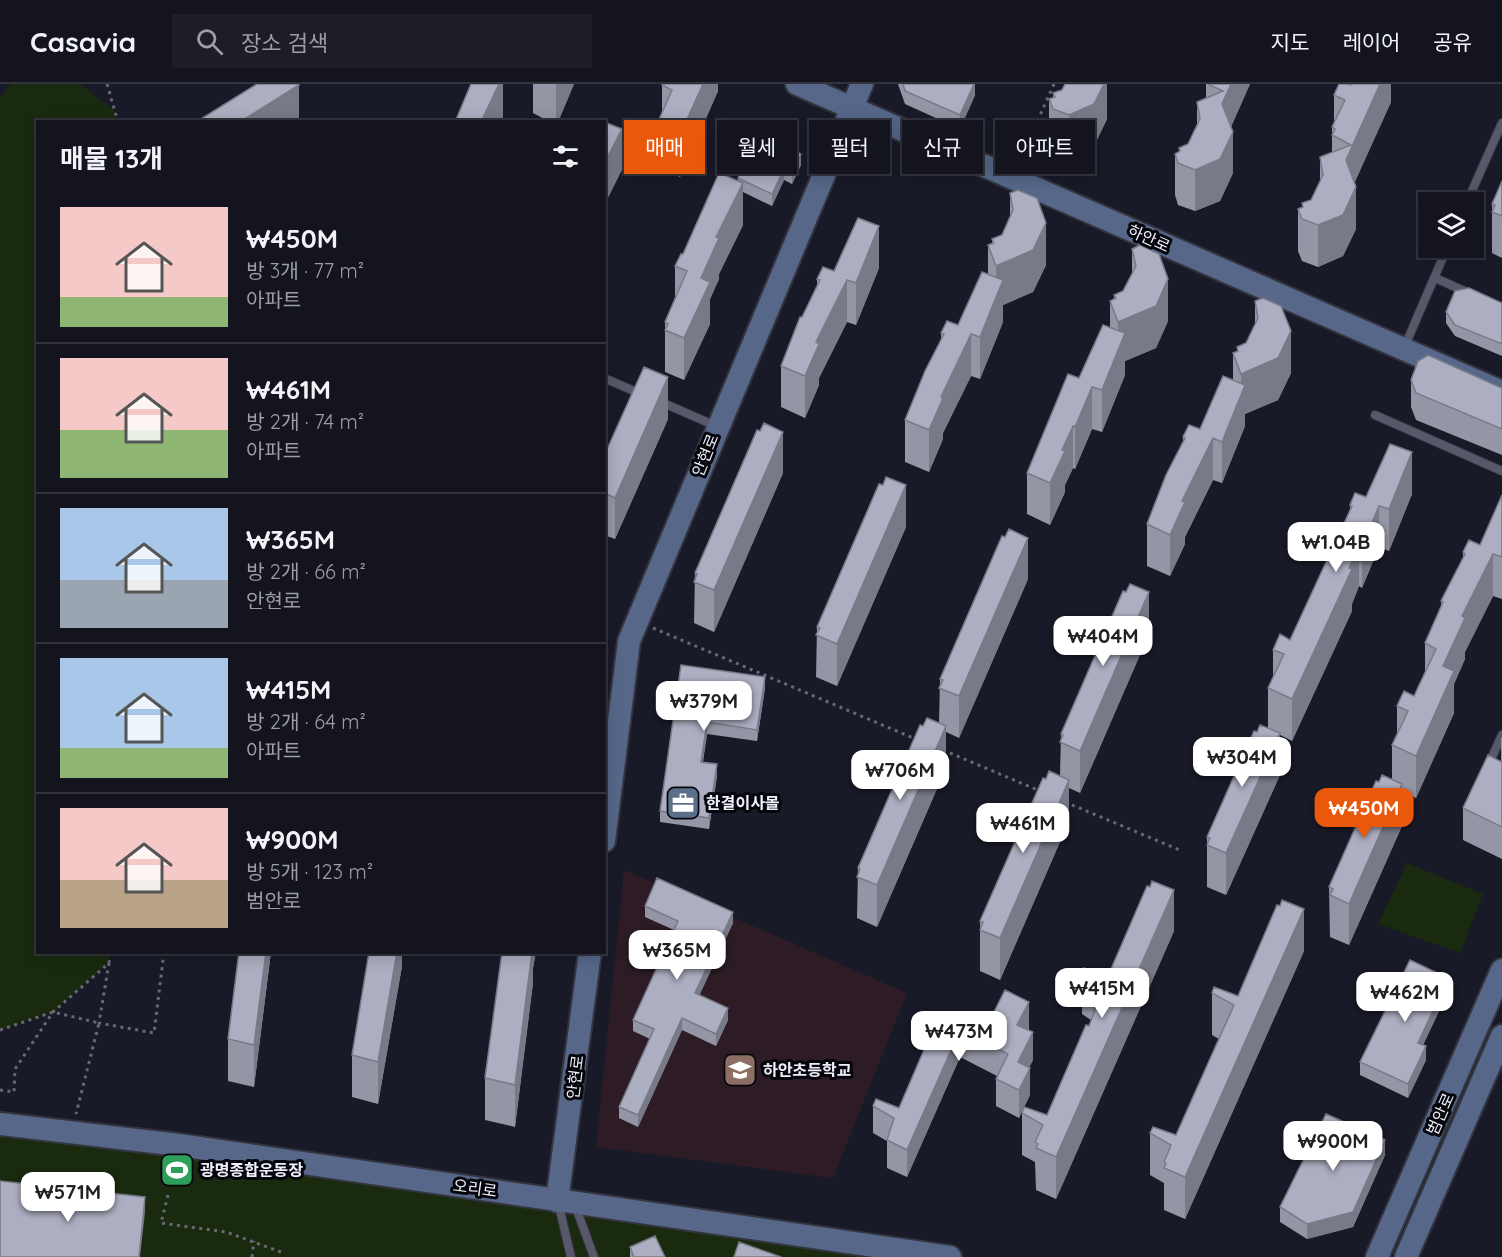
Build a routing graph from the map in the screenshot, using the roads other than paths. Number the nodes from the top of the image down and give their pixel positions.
1 (796, 84) edge
2 (862, 84) edge
3 (852, 108) junction
4 (1502, 123) edge
5 (1471, 192) edge
6 (1443, 258) edge
7 (1435, 278) junction
8 (1473, 295) edge
9 (1404, 350) junction
10 (606, 379) edge
11 (1502, 392) edge
12 (646, 396) edge
13 (657, 401) edge
14 (1375, 415) dead end
15 (717, 426) junction
16 (1502, 471) edge
17 (1502, 735) edge
18 (1484, 777) edge
19 (606, 824) edge
20 (590, 954) edge
21 (1502, 970) edge
22 (1502, 1036) edge
23 (0, 1124) edge
24 (566, 1202) junction
25 (1380, 1250) edge
26 (1412, 1251) edge
27 (571, 1257) edge
28 (594, 1257) edge
29 (950, 1257) edge
30 (1361, 1257) edge

1 - 3 street, 하안로
2 - 3 street, 안현로
3 - 9 street, 하안로
3 - 15 street, 안현로
4 - 5 lane
6 - 7 lane
7 - 8 lane
7 - 9 lane
9 - 11 street, 하안로
10 - 12 lane
13 - 15 lane
14 - 16 lane
15 - 19 street, 안현로
17 - 18 lane
20 - 24 street, 안현로
21 - 25 street, 범안로
22 - 26 street, 범안로
23 - 24 street, 오리로
24 - 27 lane
24 - 28 lane
24 - 29 street, 오리로
25 - 30 street

